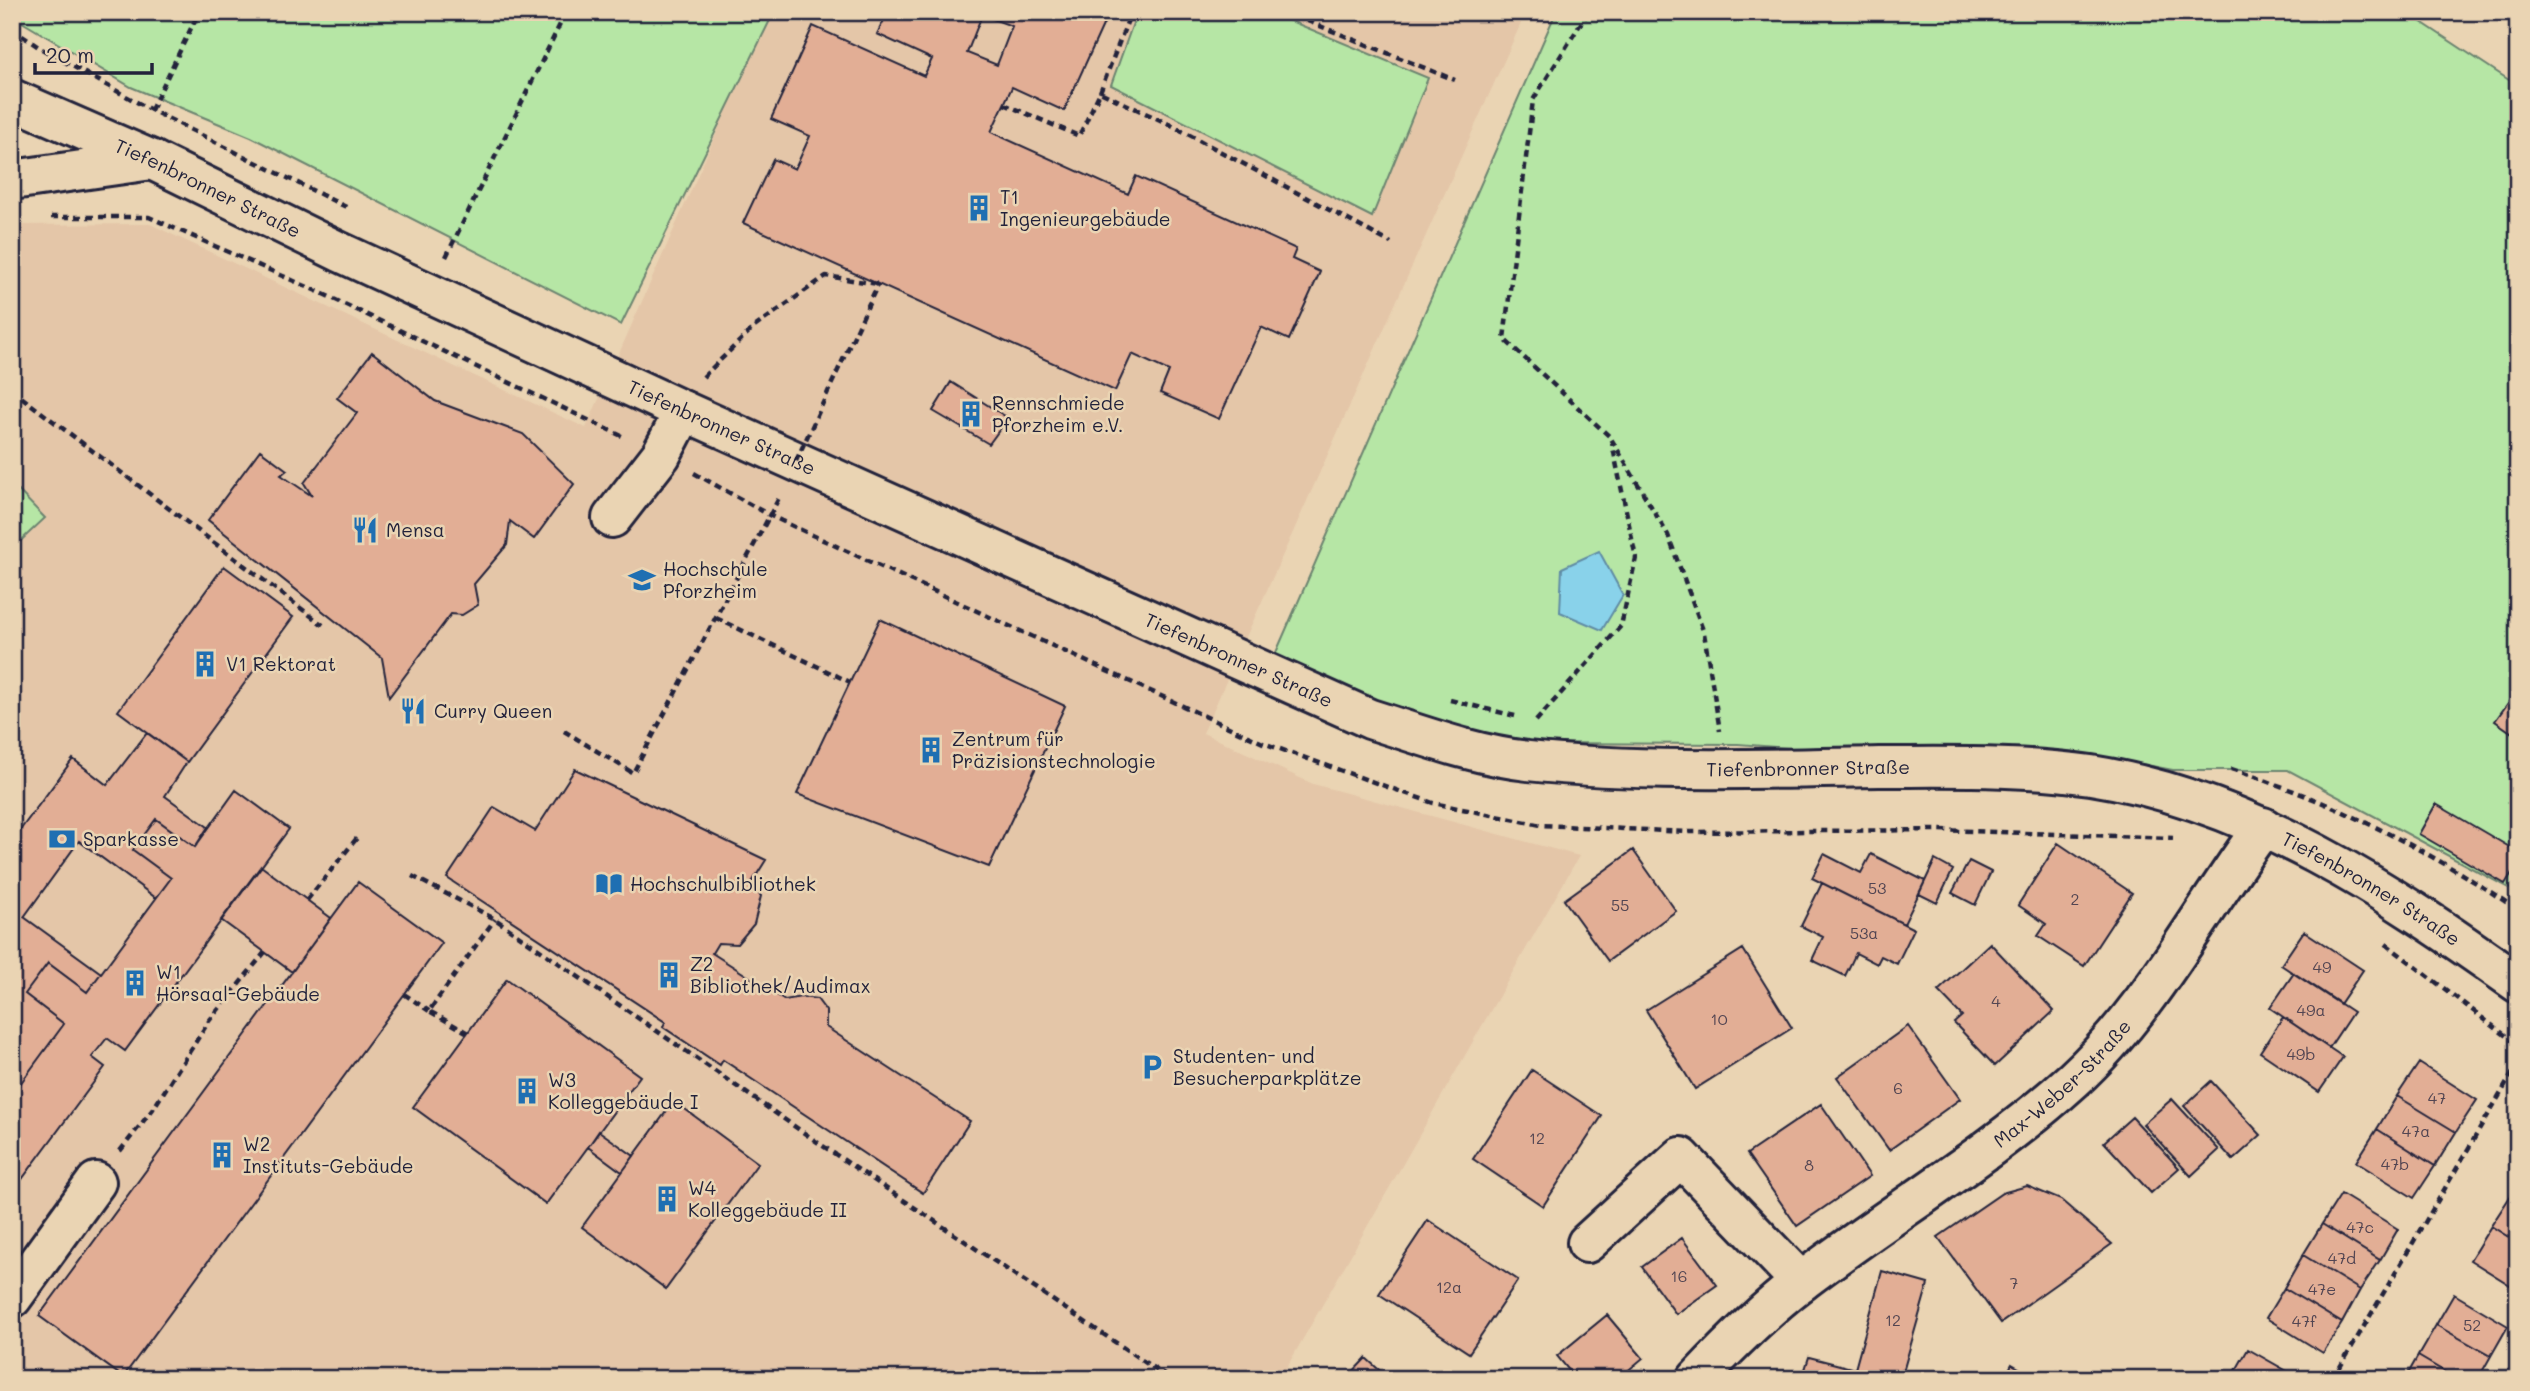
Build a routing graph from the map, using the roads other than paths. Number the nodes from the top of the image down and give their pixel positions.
1 (12, 99) edge
2 (152, 159) junction
3 (12, 180) edge
4 (684, 411) junction
5 (612, 518) dead end
6 (2263, 827) junction
7 (2518, 983) edge
8 (96, 1182) road end
9 (1587, 1243) dead end
10 (1801, 1282) junction
11 (12, 1298) edge
12 (1697, 1379) edge

1 - 2 street, Tiefenbronner Straße
2 - 3 street
2 - 4 street, Tiefenbronner Straße
4 - 5 street
4 - 6 street, Tiefenbronner Straße
6 - 7 street, Tiefenbronner Straße
6 - 10 street, Max-Weber-Straße
8 - 11 street
9 - 10 street
10 - 12 street, Max-Weber-Straße

